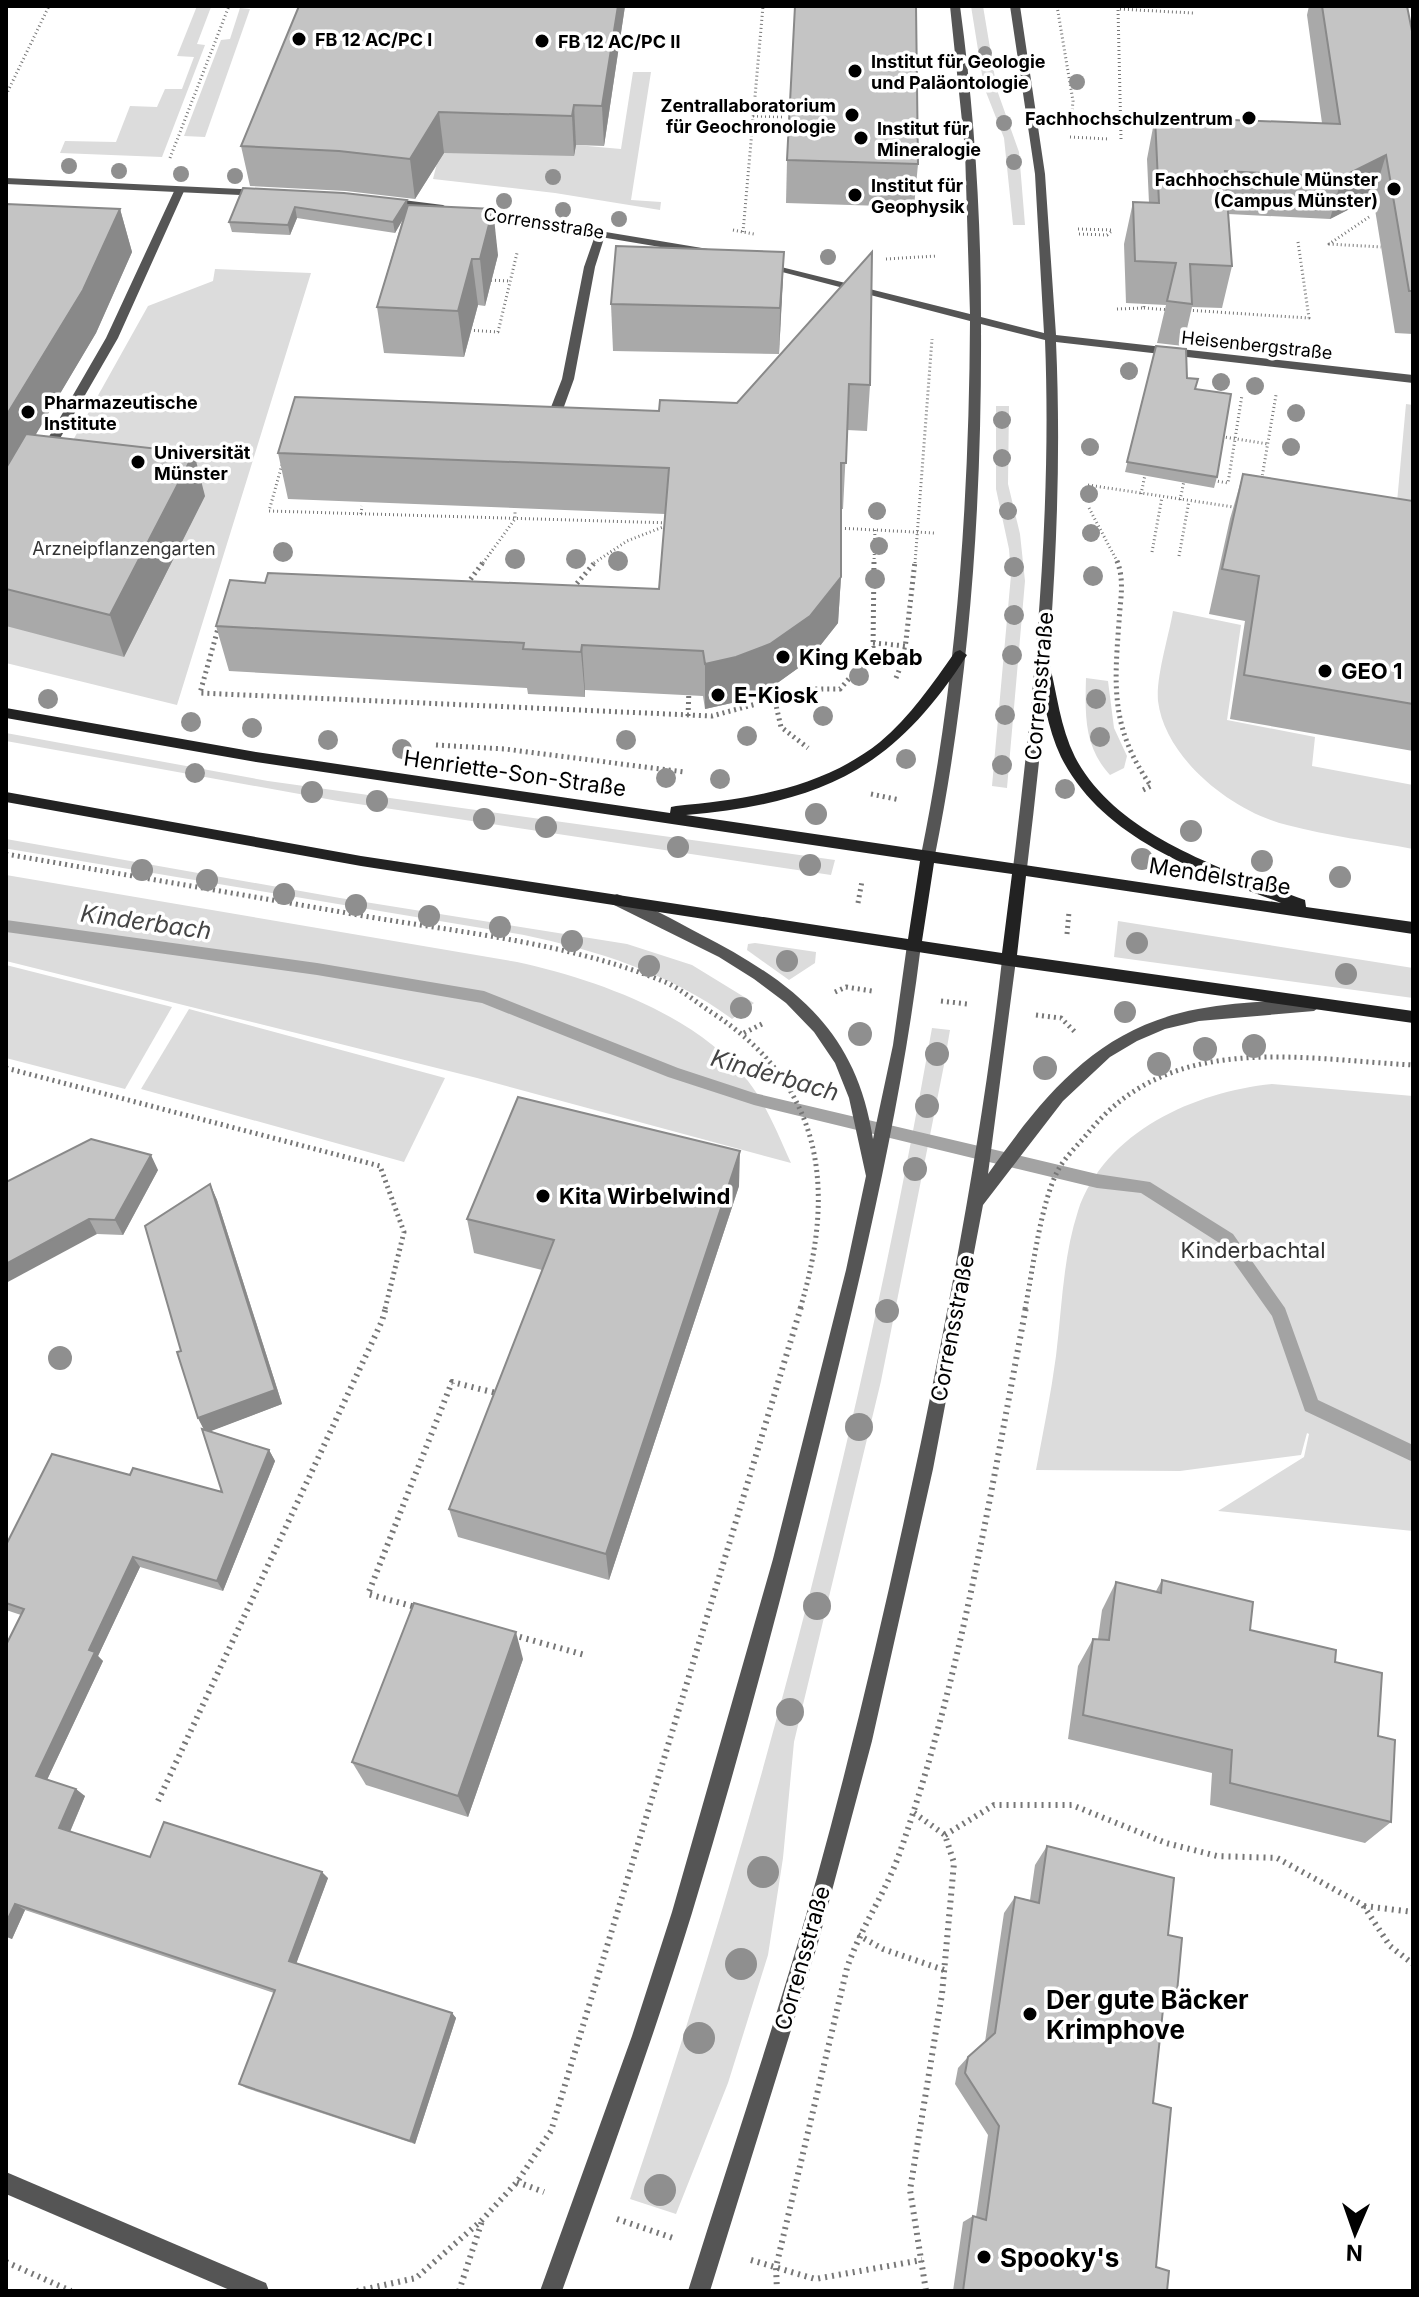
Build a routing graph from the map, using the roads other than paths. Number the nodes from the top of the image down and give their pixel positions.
1 (955, 6) edge
2 (1015, 6) edge
3 (6, 181) edge
4 (180, 189) junction
5 (270, 194) edge
6 (378, 200) edge
7 (601, 232) junction
8 (730, 257) edge
9 (759, 264) edge
10 (976, 320) junction
11 (1050, 338) junction
12 (1413, 379) edge
13 (535, 426) edge
14 (551, 426) junction
15 (565, 426) edge
16 (36, 469) edge
17 (960, 655) junction
18 (1042, 662) junction
19 (6, 713) edge
20 (6, 797) edge
21 (646, 813) junction
22 (928, 855) junction
23 (1020, 868) junction
24 (617, 900) junction
25 (1331, 916) junction
26 (1413, 928) edge
27 (914, 945) junction
28 (1009, 960) junction
29 (1320, 1005) junction
30 (1413, 1017) edge
31 (873, 1152) junction
32 (987, 1179) junction
33 (6, 2183) edge
34 (258, 2291) edge
35 (551, 2291) edge
36 (699, 2291) edge

1 - 10 street
2 - 11 street, Corrensstraße
3 - 4 street
4 - 5 street
4 - 16 street
6 - 7 street, Corrensstraße
7 - 8 street, Corrensstraße
7 - 14 street
9 - 10 street
10 - 11 street
10 - 17 street
11 - 12 street, Heisenbergstraße
11 - 18 street, Corrensstraße
13 - 14 street
14 - 15 street
17 - 21 main road
17 - 22 street
18 - 23 street, Corrensstraße
18 - 25 main road
19 - 21 main road, Henriette-Son-Straße
20 - 24 main road
21 - 22 main road, Henriette-Son-Straße
22 - 23 main road, Henriette-Son-Straße
22 - 27 main road
23 - 25 main road, Mendelstraße
23 - 28 main road, Corrensstraße
24 - 27 main road
24 - 31 street
25 - 26 main road, Mendelstraße
27 - 28 main road
27 - 31 street
28 - 29 main road
28 - 32 street, Corrensstraße
29 - 30 main road
29 - 32 street
31 - 35 street
32 - 36 street, Corrensstraße
33 - 34 street

